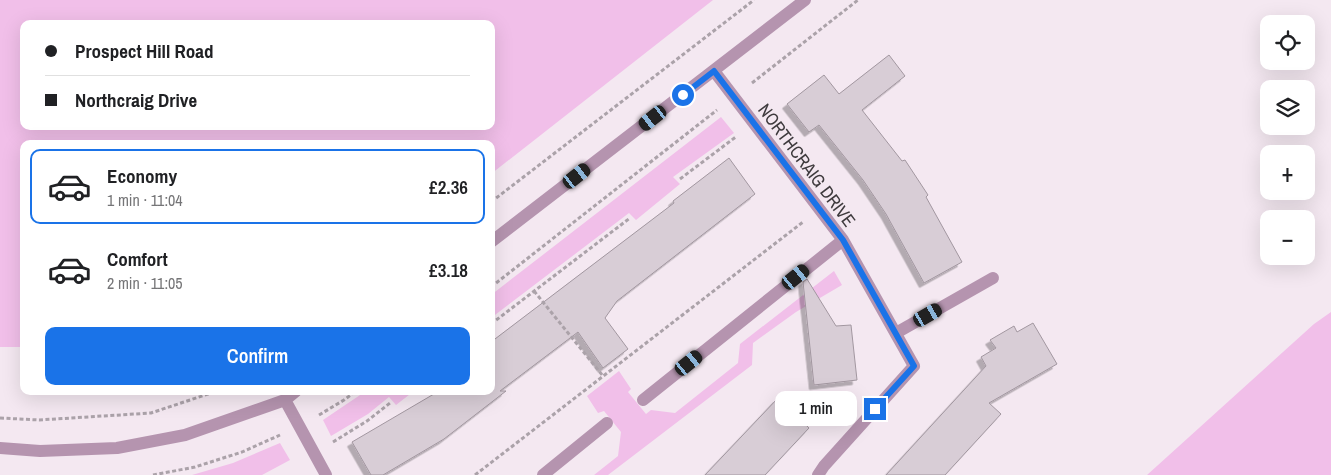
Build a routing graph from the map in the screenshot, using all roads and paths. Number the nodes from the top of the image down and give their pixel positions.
1 (754, 0) edge
2 (805, 0) edge
3 (858, 0) edge
4 (714, 71) junction
5 (734, 97) junction
6 (754, 124) junction
7 (680, 179) dead end
8 (495, 199) edge
9 (819, 209) junction
10 (630, 218) dead end
11 (495, 239) edge
12 (843, 240) junction
13 (993, 278) dead end
14 (495, 284) edge
15 (534, 291) junction
16 (495, 321) edge
17 (896, 333) junction
18 (603, 376) junction
19 (205, 395) edge
20 (291, 395) edge
21 (351, 395) edge
22 (285, 400) junction
23 (643, 400) dead end
24 (390, 403) dead end
25 (0, 418) edge
26 (607, 423) dead end
27 (299, 426) junction
28 (0, 448) edge
29 (313, 452) junction
30 (153, 475) edge
31 (326, 475) edge
32 (474, 475) edge
33 (543, 475) edge
34 (818, 475) edge

1 - 8 path
2 - 4 street
3 - 5 path
4 - 5 street, NORTHCRAIG DRIVE
4 - 11 street
5 - 6 street, NORTHCRAIG DRIVE
5 - 14 path
6 - 7 path
6 - 9 street, NORTHCRAIG DRIVE
9 - 12 street, NORTHCRAIG DRIVE
9 - 18 path
10 - 15 path
12 - 17 street, NORTHCRAIG DRIVE
12 - 23 street
13 - 17 street
15 - 16 path
15 - 18 path
17 - 34 street, NORTHCRAIG DRIVE
18 - 32 path
19 - 25 path
20 - 22 street
21 - 27 path
22 - 27 street
22 - 28 street
24 - 29 path
26 - 33 street
27 - 29 street
27 - 30 path
29 - 31 street

